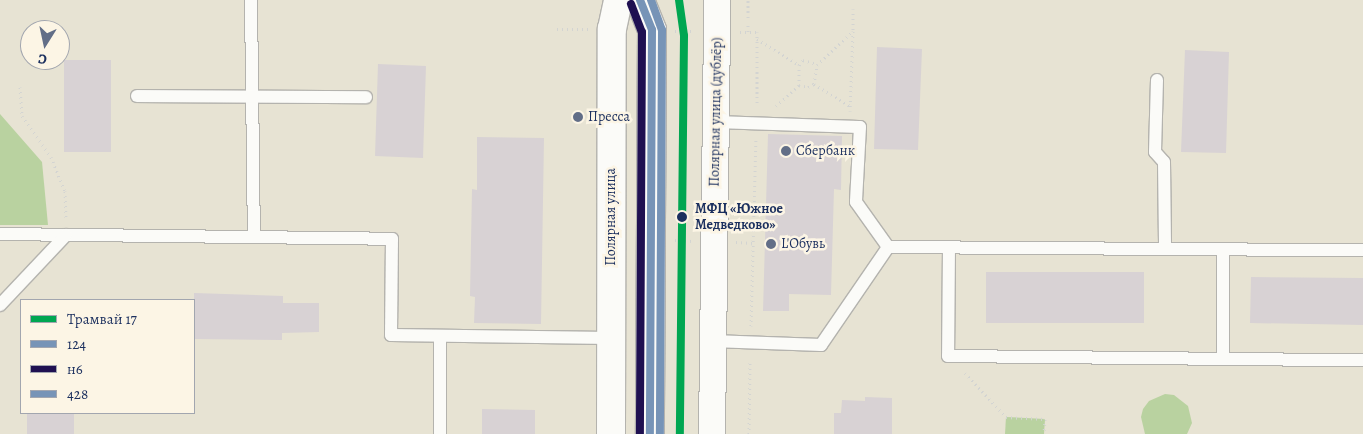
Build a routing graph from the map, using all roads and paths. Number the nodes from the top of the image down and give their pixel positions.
1 (251, 0) edge
2 (618, 0) edge
3 (640, 0) edge
4 (717, 0) edge
5 (748, 0) edge
6 (853, 9) dead end
7 (853, 31) junction
8 (748, 32) dead end
9 (757, 32) dead end
10 (757, 39) junction
11 (818, 64) junction
12 (798, 65) junction
13 (1157, 80) dead end
14 (814, 84) junction
15 (799, 85) junction
16 (20, 86) dead end
17 (137, 96) dead end
18 (252, 96) junction
19 (366, 97) dead end
20 (851, 107) junction
21 (716, 122) junction
22 (756, 123) junction
23 (850, 127) junction
24 (0, 234) edge
25 (66, 235) junction
26 (254, 237) junction
27 (674, 240) dead end
28 (692, 241) dead end
29 (888, 247) junction
30 (949, 247) junction
31 (1164, 248) junction
32 (1224, 249) junction
33 (1363, 250) edge
34 (0, 305) edge
35 (440, 336) junction
36 (610, 338) junction
37 (712, 341) junction
38 (751, 342) junction
39 (948, 356) junction
40 (1222, 358) junction
41 (1363, 360) edge
42 (440, 434) edge
43 (610, 434) edge
44 (650, 434) edge
45 (712, 434) edge
46 (749, 434) edge
47 (1044, 434) edge

1 - 18 lane
2 - 36 main road, Полярная улица
3 - 44 main road
4 - 21 street, Полярная улица (дублёр)
5 - 8 path
6 - 7 path
7 - 11 path
7 - 20 path
9 - 10 path
10 - 12 path
10 - 22 path
11 - 12 path
11 - 14 path
12 - 15 path
13 - 31 lane
14 - 15 path
14 - 20 path
15 - 22 path
16 - 25 path
17 - 18 lane
18 - 19 lane
18 - 26 lane
20 - 23 path
21 - 22 lane
21 - 37 street, Полярная улица (дублёр)
22 - 23 lane
22 - 38 path
23 - 29 lane
24 - 25 lane
25 - 26 lane
25 - 34 lane
26 - 35 lane
27 - 28 path
29 - 30 lane
29 - 38 lane
30 - 31 lane
30 - 39 lane
31 - 32 lane
32 - 33 lane
32 - 40 lane
35 - 36 lane
35 - 42 lane
36 - 43 main road, Полярная улица
37 - 38 lane
37 - 45 street, Полярная улица (дублёр)
38 - 46 path
39 - 40 lane
39 - 47 path
40 - 41 lane

